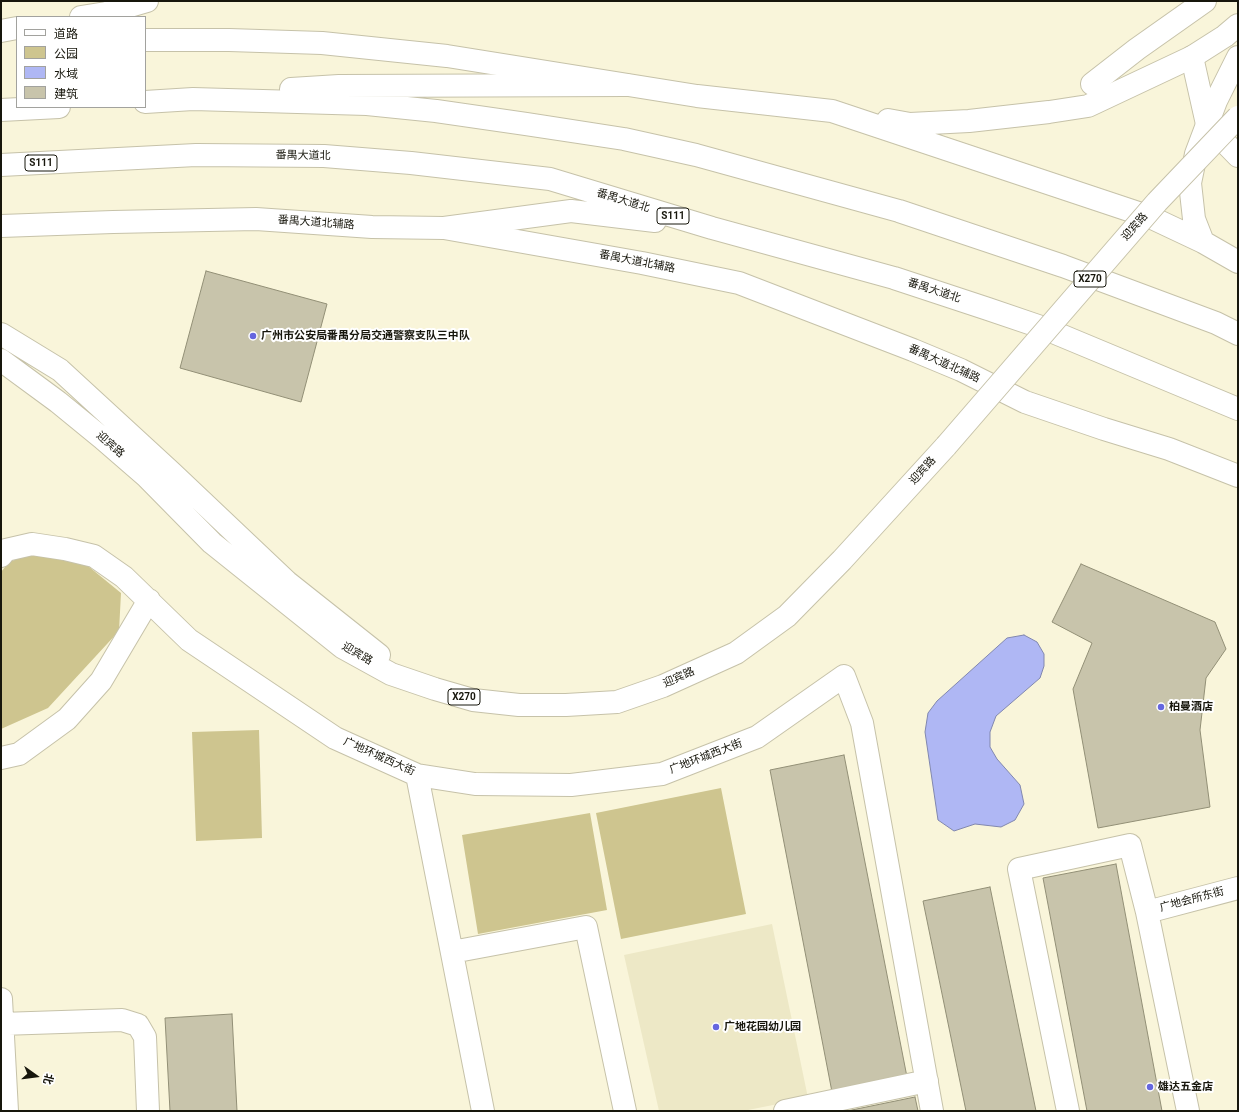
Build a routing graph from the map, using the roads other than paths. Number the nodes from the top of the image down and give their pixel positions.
1 (147, 1) edge
2 (1201, 2) edge
3 (87, 16) edge
4 (1238, 25) edge
5 (16, 28) edge
6 (1, 31) edge
7 (1, 36) edge
8 (16, 36) edge
9 (146, 40) edge
10 (1192, 57) junction
11 (1238, 57) edge
12 (1092, 84) dead end
13 (626, 86) junction
14 (193, 99) junction
15 (146, 102) edge
16 (40, 108) edge
17 (1, 110) edge
18 (832, 111) junction
19 (1238, 117) edge
20 (1207, 124) junction
21 (1238, 156) edge
22 (1, 165) edge
23 (1, 226) edge
24 (444, 228) junction
25 (712, 228) junction
26 (1203, 242) junction
27 (1238, 262) edge
28 (1, 334) edge
29 (1238, 334) edge
30 (1, 360) edge
31 (1238, 408) edge
32 (1238, 476) edge
33 (1, 556) edge
34 (148, 600) junction
35 (435, 689) junction
36 (1, 758) edge
37 (417, 775) junction
38 (1238, 888) edge
39 (1147, 912) junction
40 (452, 952) junction
41 (1, 999) edge
42 (2, 1024) edge
43 (927, 1081) junction
44 (6, 1111) edge
45 (148, 1111) edge
46 (483, 1111) edge
47 (625, 1111) edge
48 (785, 1111) edge
49 (932, 1111) edge
50 (1068, 1111) edge
51 (1188, 1111) edge

1 - 3 main road
2 - 12 main road
4 - 10 main road
5 - 6 main road
7 - 8 main road
9 - 13 main road
10 - 18 main road
10 - 20 main road
11 - 20 main road
13 - 14 main road
13 - 18 main road
14 - 15 main road
14 - 29 main road
16 - 17 main road
18 - 26 main road
19 - 35 main road, 迎宾路 / X270, bridge
20 - 21 main road
20 - 26 main road
22 - 25 main road, 番禺大道北 / S111
23 - 24 main road, 番禺大道北辅路
24 - 25 main road
24 - 32 main road, 番禺大道北辅路
25 - 31 main road, 番禺大道北 / S111
26 - 27 main road
28 - 35 main road
30 - 35 main road, 迎宾路 / X270
33 - 34 main road, 广地环城西大街
34 - 36 main road
34 - 37 main road, 广地环城西大街
37 - 40 main road
37 - 43 main road, 广地环城西大街
38 - 39 main road, 广地会所东街
39 - 50 main road
39 - 51 main road
40 - 46 main road
40 - 47 main road
41 - 42 main road
42 - 44 main road
42 - 45 main road
43 - 48 main road
43 - 49 main road

